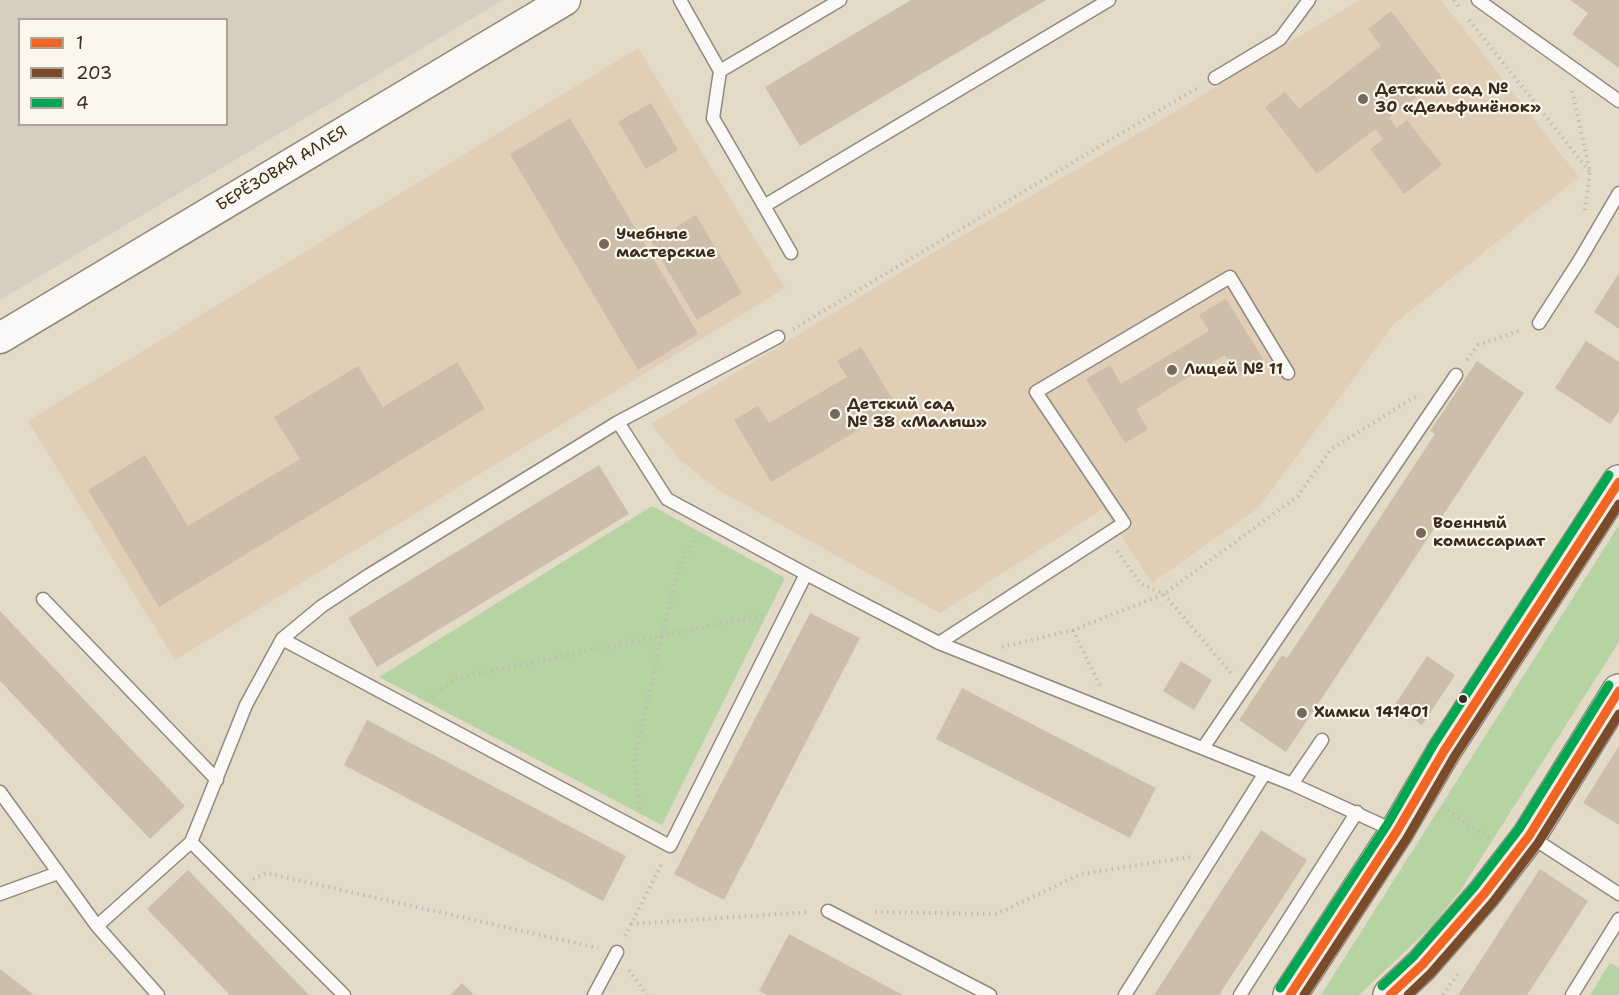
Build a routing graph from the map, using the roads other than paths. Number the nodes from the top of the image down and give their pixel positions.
1 (565, 0) edge
2 (680, 0) edge
3 (840, 0) edge
4 (1110, 0) edge
5 (1309, 0) edge
6 (1478, 0) edge
7 (720, 71) junction
8 (1215, 78) road end
9 (1619, 101) edge
10 (1619, 193) edge
11 (764, 207) junction
12 (791, 253) dead end
13 (1539, 323) road end
14 (0, 338) edge
15 (778, 338) road end
16 (1288, 373) dead end
17 (1456, 375) road end
18 (618, 422) junction
19 (1619, 482) edge
20 (806, 574) junction
21 (43, 599) dead end
22 (282, 639) junction
23 (939, 643) junction
24 (1619, 691) edge
25 (1322, 740) dead end
26 (1203, 748) junction
27 (1265, 773) junction
28 (217, 780) junction
29 (1292, 784) junction
30 (0, 792) edge
31 (1357, 812) junction
32 (1396, 831) junction
33 (191, 842) junction
34 (1522, 846) junction
35 (58, 873) junction
36 (0, 894) edge
37 (1619, 894) edge
38 (828, 911) road end
39 (1619, 919) edge
40 (97, 926) junction
41 (617, 952) road end
42 (1422, 965) junction
43 (158, 995) edge
44 (344, 995) edge
45 (594, 995) edge
46 (990, 995) edge
47 (1125, 995) edge
48 (1240, 995) edge
49 (1290, 995) edge
50 (1390, 995) edge
51 (1404, 995) edge
52 (1572, 995) edge

1 - 14 street, БЕРЁЗОВАЯ АЛЛЕЯ
2 - 7 lane
3 - 7 lane
4 - 11 lane
5 - 8 lane
6 - 9 lane
7 - 11 lane
10 - 13 lane
11 - 12 lane
15 - 18 lane
16 - 23 lane
17 - 26 lane
18 - 20 lane
18 - 22 lane
19 - 32 main road
20 - 22 lane
20 - 23 lane
21 - 28 lane
22 - 28 lane
23 - 26 lane
24 - 34 main road
25 - 29 lane
26 - 27 lane
27 - 29 lane
27 - 47 lane
28 - 33 lane
29 - 31 lane
30 - 35 lane
31 - 32 lane
31 - 48 lane
32 - 49 main road
33 - 40 lane
33 - 44 lane
34 - 37 lane
34 - 42 main road
35 - 36 lane
35 - 40 lane
38 - 46 lane
39 - 52 lane
40 - 43 lane
41 - 45 lane
42 - 50 main road
42 - 51 street

